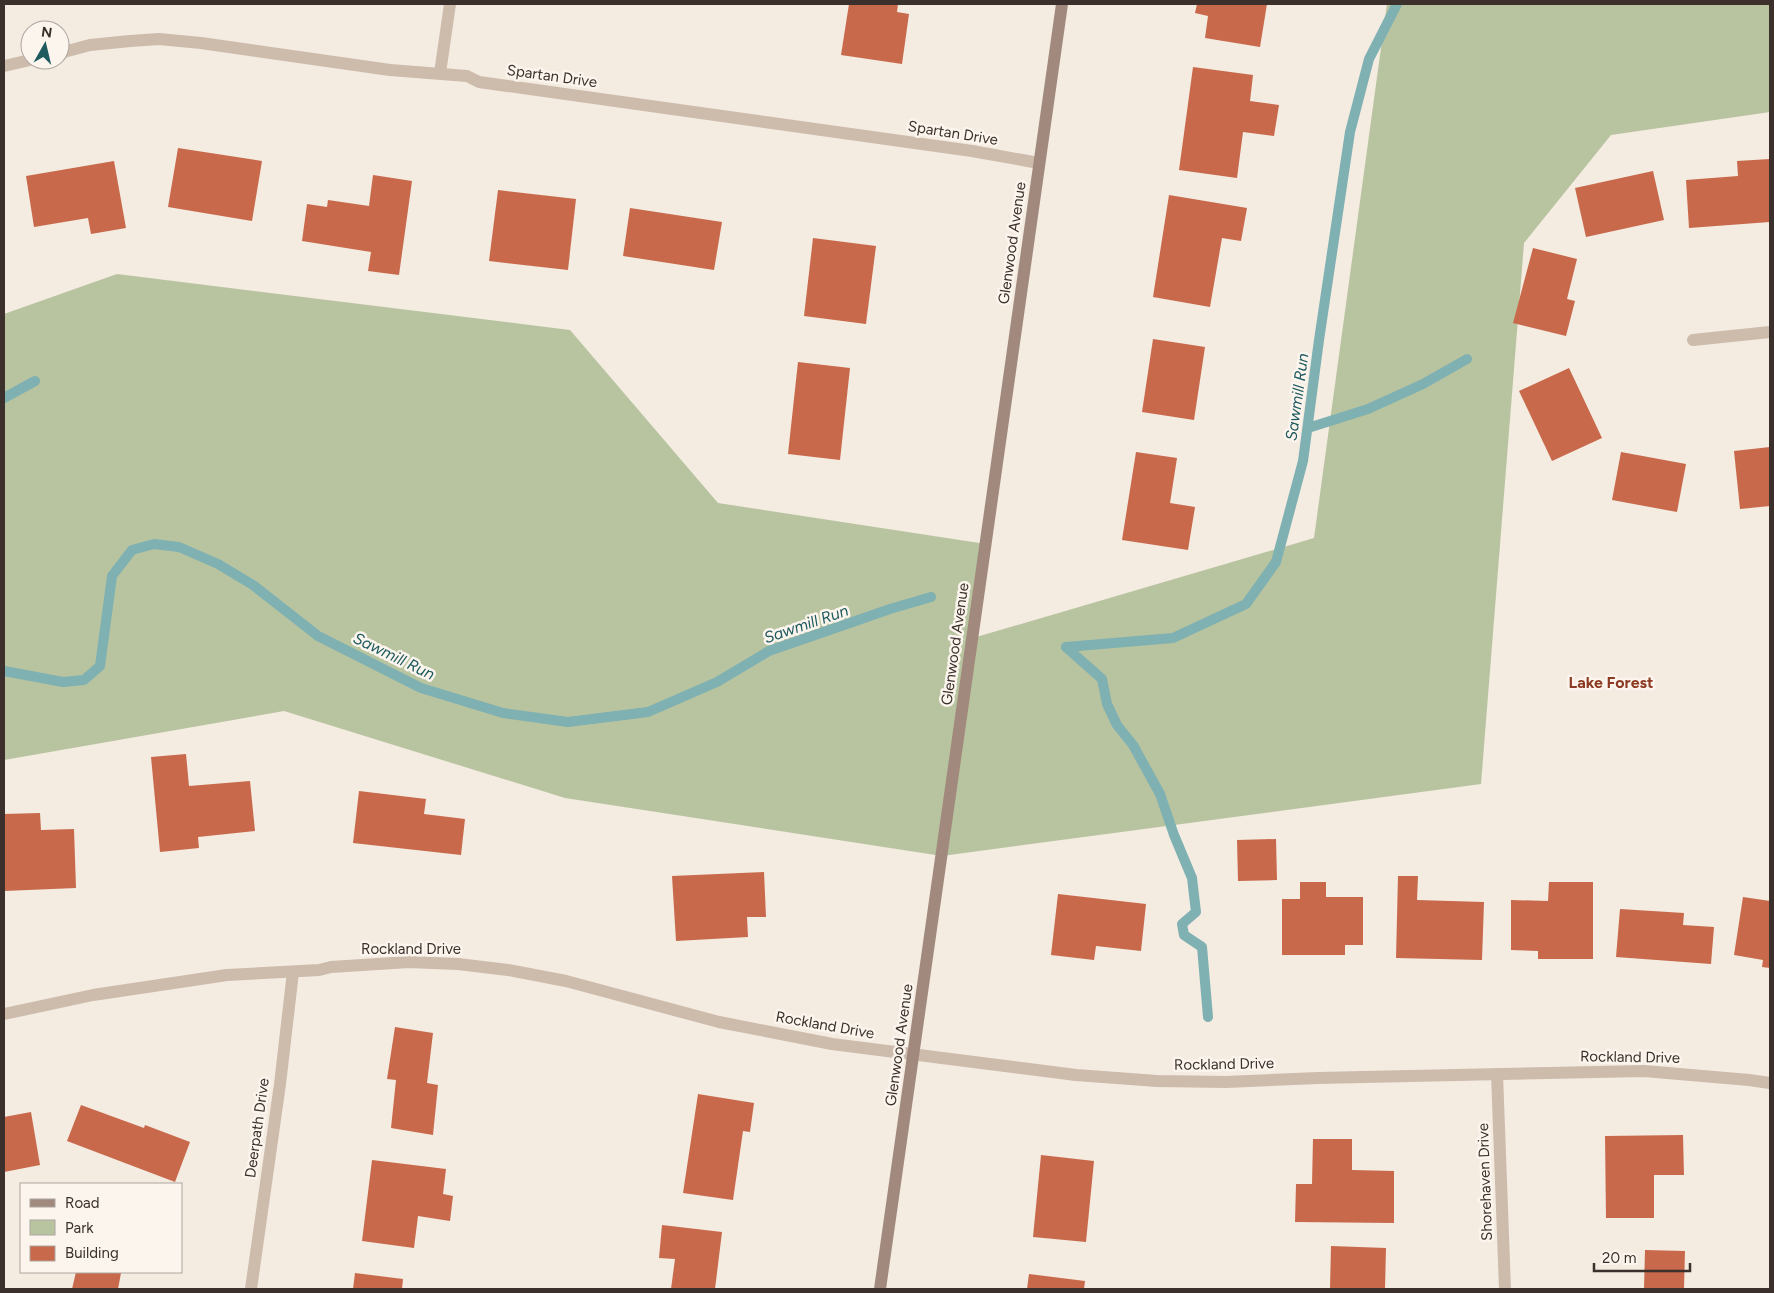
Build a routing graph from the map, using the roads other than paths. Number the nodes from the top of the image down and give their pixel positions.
1 (450, 4) edge
2 (1062, 4) edge
3 (70, 50) edge
4 (20, 62) edge
5 (4, 66) edge
6 (440, 74) junction
7 (1040, 163) junction
8 (1770, 332) edge
9 (1694, 340) dead end
10 (293, 972) junction
11 (4, 1014) edge
12 (914, 1055) junction
13 (1497, 1074) junction
14 (1770, 1083) edge
15 (251, 1289) edge
16 (880, 1289) edge
17 (1505, 1289) edge

1 - 6 street
2 - 7 street, Glenwood Avenue
3 - 6 street, Spartan Drive
4 - 5 street
6 - 7 street, Spartan Drive
7 - 12 street, Glenwood Avenue
8 - 9 street
10 - 11 street, Rockland Drive
10 - 12 street, Rockland Drive
10 - 15 street, Deerpath Drive
12 - 13 street, Rockland Drive
12 - 16 street, Glenwood Avenue
13 - 14 street, Rockland Drive
13 - 17 street, Shorehaven Drive

